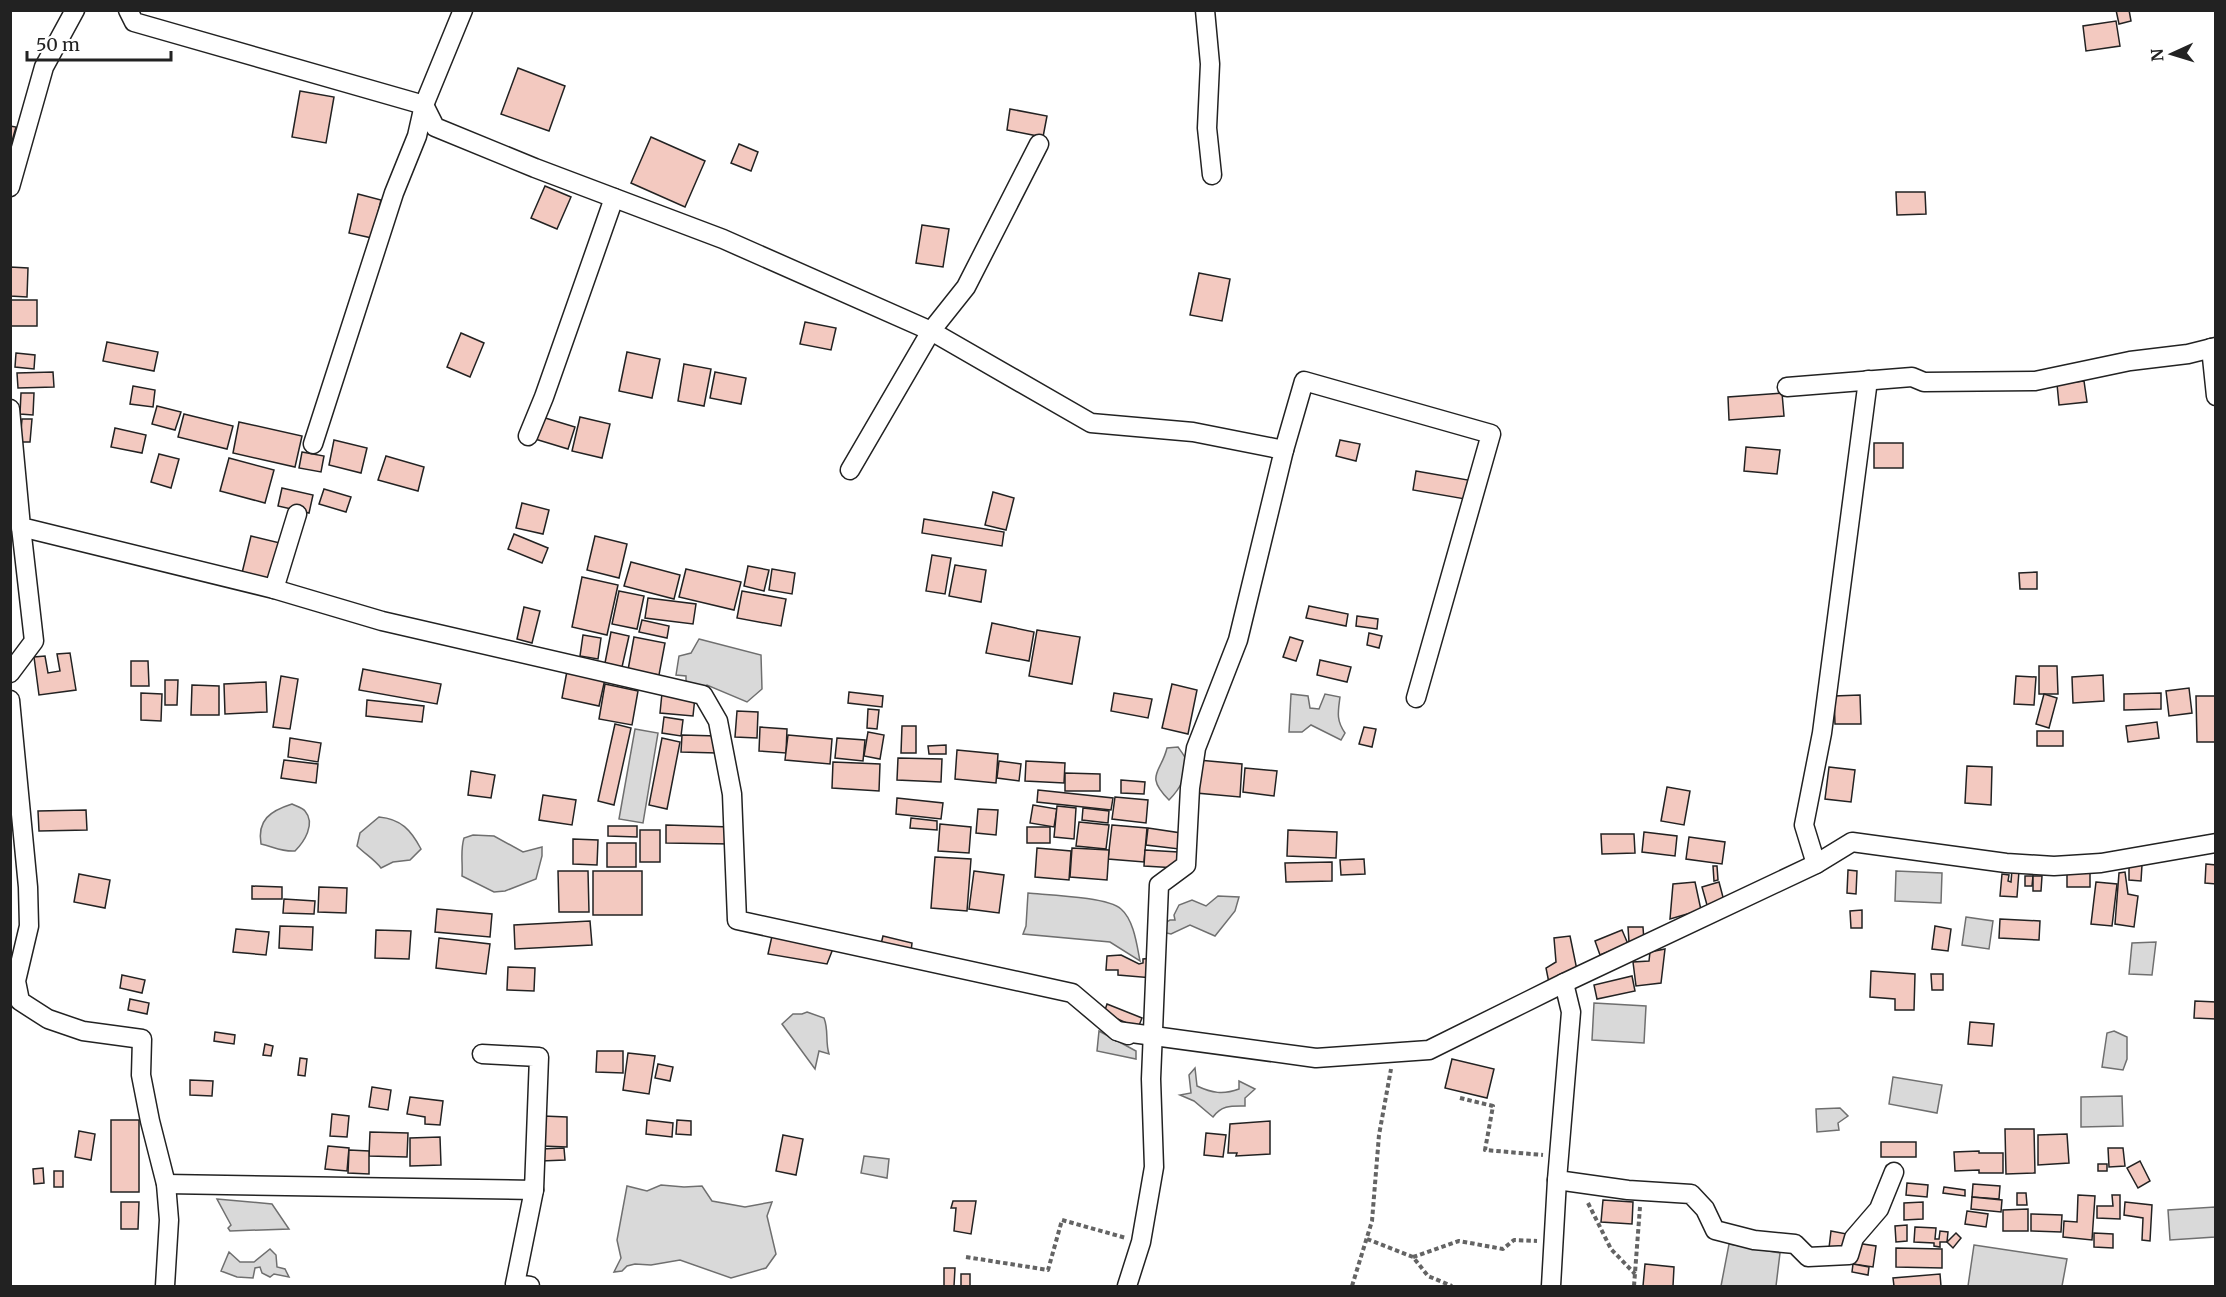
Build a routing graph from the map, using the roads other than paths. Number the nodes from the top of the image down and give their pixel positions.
1 (75, 10) edge
2 (128, 10) edge
3 (463, 10) edge
4 (1205, 10) edge
5 (424, 105) junction
6 (1039, 144) dead end
7 (1212, 175) dead end
8 (10, 187) edge
9 (614, 198) junction
10 (931, 331) junction
11 (2213, 348) edge
12 (1868, 380) junction
13 (1787, 387) dead end
14 (2216, 396) edge
15 (10, 408) edge
16 (528, 435) dead end
17 (313, 444) dead end
18 (1284, 450) junction
19 (850, 470) dead end
20 (297, 514) dead end
21 (21, 526) junction
22 (274, 589) junction
23 (10, 674) edge
24 (1416, 698) dead end
25 (10, 700) edge
26 (2216, 843) edge
27 (1815, 864) junction
28 (1564, 983) junction
29 (1153, 1040) junction
30 (482, 1054) dead end
31 (1894, 1172) dead end
32 (1557, 1180) junction
33 (166, 1184) junction
34 (534, 1190) junction
35 (165, 1287) edge
36 (530, 1287) edge
37 (1127, 1287) edge
38 (1551, 1287) edge

1 - 8 street
2 - 5 street
3 - 5 street
4 - 7 street
5 - 9 street
5 - 17 street
6 - 10 street
9 - 10 street
9 - 16 street
10 - 18 street
10 - 19 street
11 - 12 street
11 - 14 street
12 - 13 street
12 - 27 street
15 - 21 street
18 - 24 street
18 - 29 street
20 - 22 street
21 - 22 street
21 - 23 street
22 - 29 street
25 - 33 street
26 - 27 street
27 - 28 street
28 - 29 street
28 - 32 street
29 - 37 street
30 - 34 street
31 - 32 street
32 - 38 street
33 - 34 street
33 - 35 street
34 - 36 street

